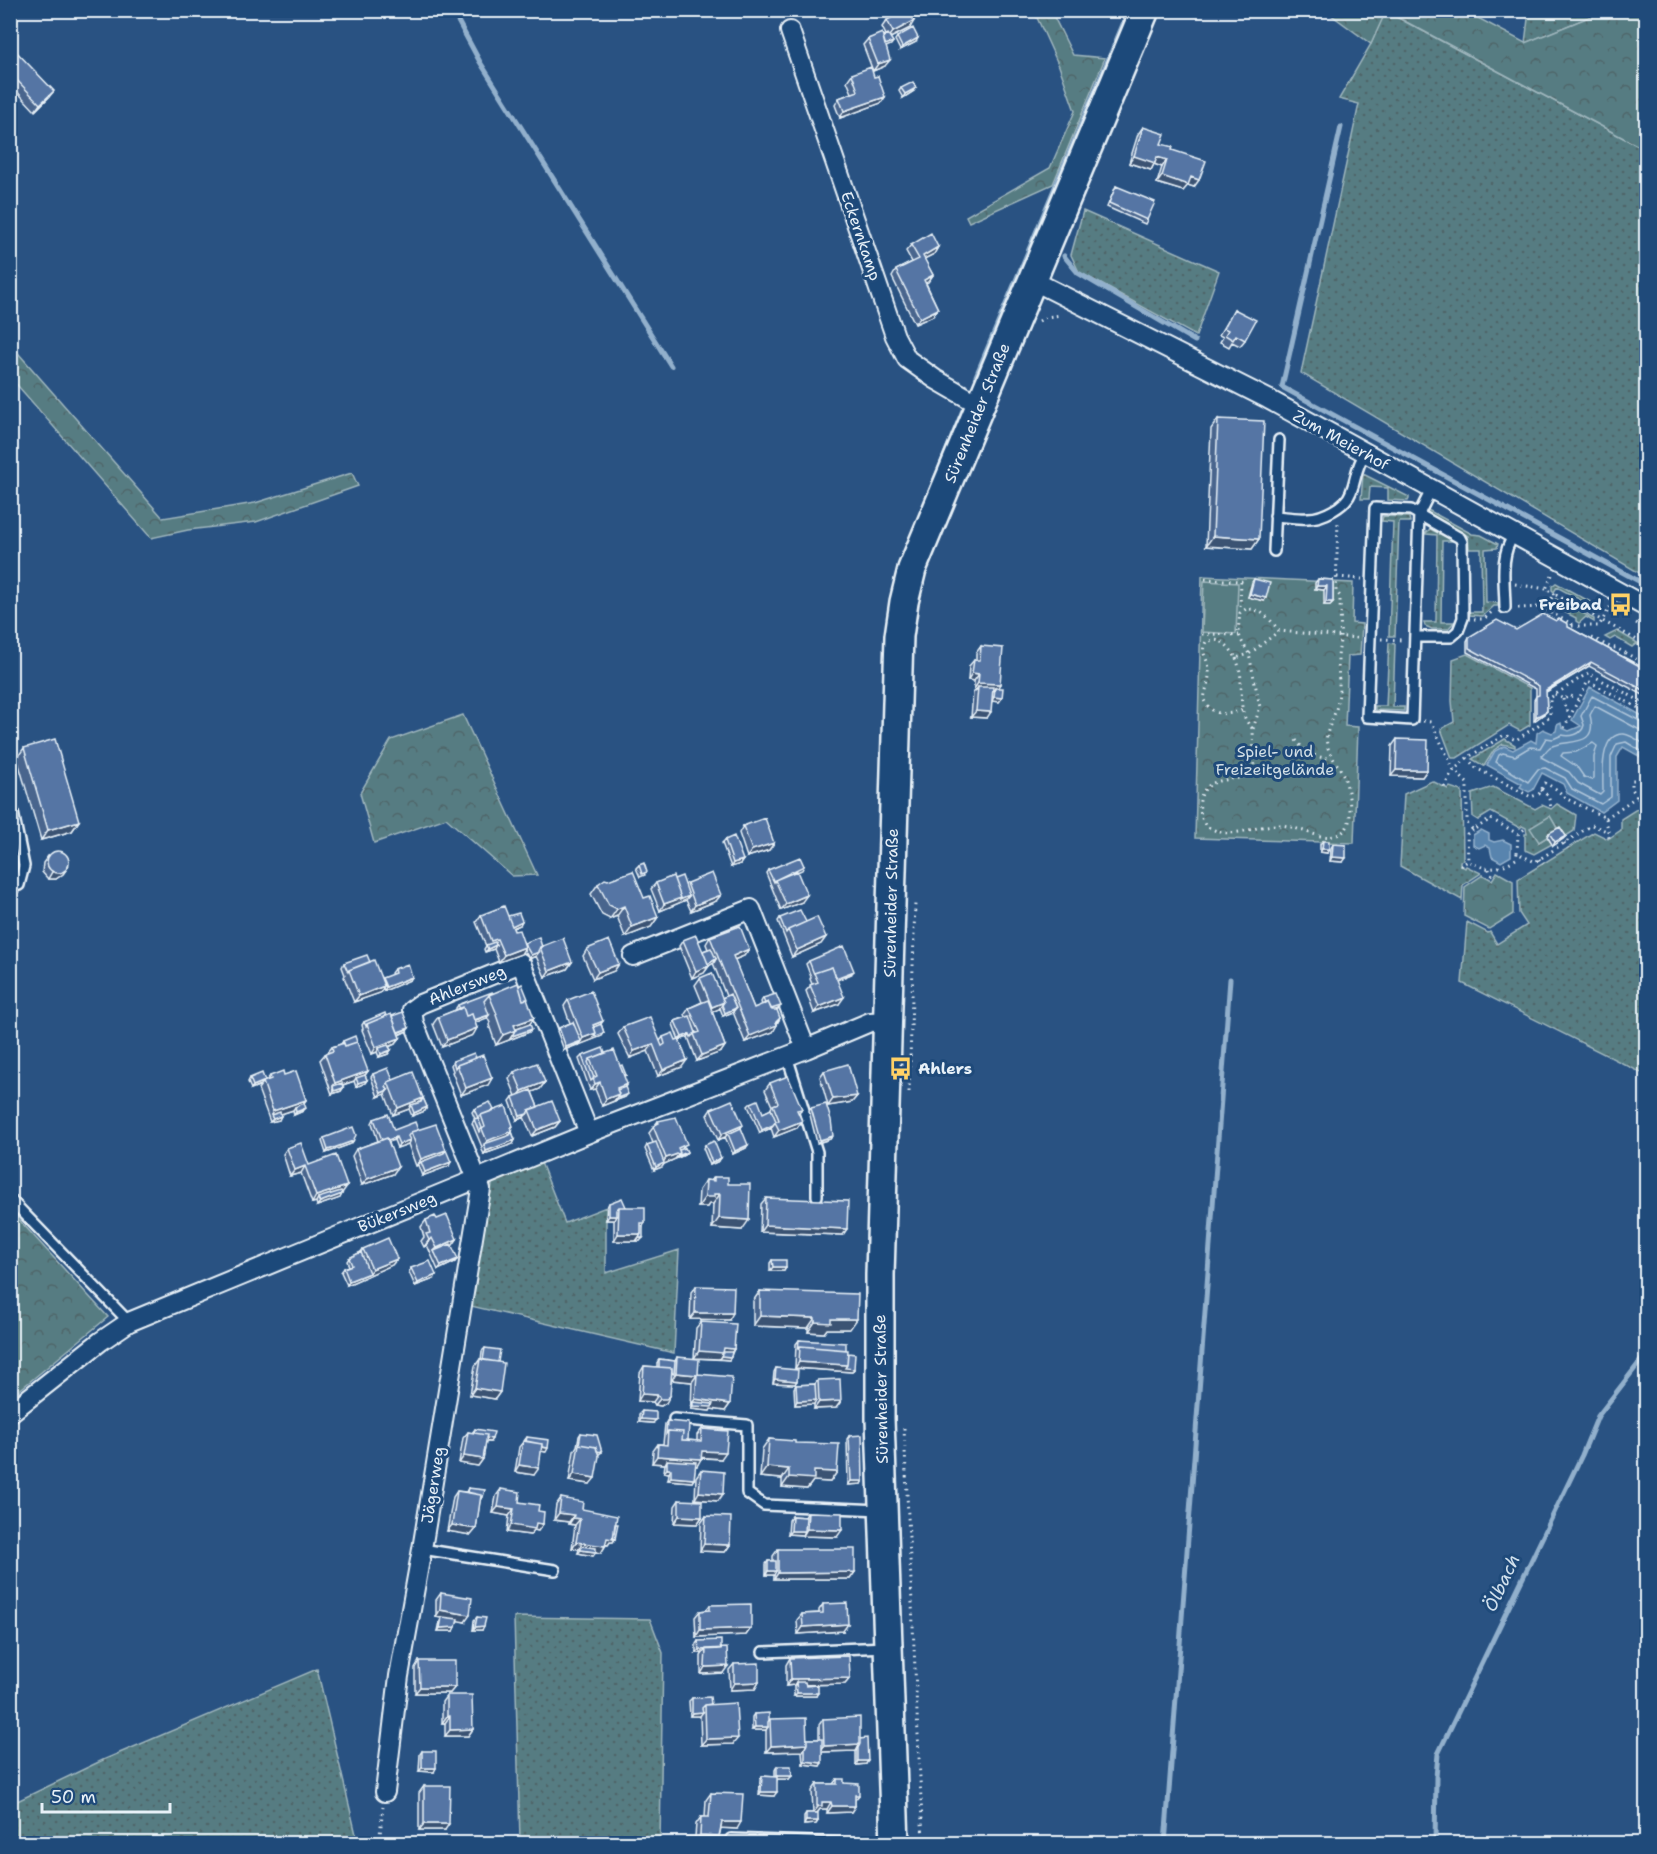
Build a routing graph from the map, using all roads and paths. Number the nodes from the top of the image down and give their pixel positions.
1 (1145, 10) edge
2 (790, 31) dead end
3 (1032, 280) junction
4 (980, 405) junction
5 (1279, 440) dead end
6 (1365, 453) junction
7 (1431, 490) junction
8 (1339, 507) junction
9 (1419, 514) junction
10 (1275, 516) junction
11 (1514, 535) junction
12 (1274, 551) dead end
13 (1552, 575) dead end
14 (1336, 577) junction
15 (1205, 579) dead end
16 (1373, 579) junction
17 (1505, 582) junction
18 (1546, 589) junction
19 (1556, 595) junction
20 (1540, 607) junction
21 (1610, 607) dead end
22 (1647, 607) edge
23 (1505, 608) junction
24 (1240, 609) junction
25 (1463, 618) junction
26 (1564, 620) junction
27 (1602, 621) junction
28 (1561, 625) edge
29 (1572, 626) junction
30 (1279, 631) junction
31 (1202, 634) dead end
32 (1239, 635) junction
33 (1340, 637) junction
34 (1415, 637) junction
35 (1647, 645) edge
36 (1249, 654) junction
37 (1236, 658) junction
38 (1647, 664) edge
39 (1568, 679) edge
40 (1571, 683) junction
41 (1555, 694) junction
42 (1563, 699) junction
43 (1578, 700) junction
44 (1640, 700) junction
45 (1647, 704) edge
46 (1242, 710) junction
47 (1645, 711) edge
48 (1571, 714) junction
49 (1412, 720) junction
50 (1564, 728) dead end
51 (1253, 729) junction
52 (1296, 740) dead end
53 (1333, 758) junction
54 (1467, 758) junction
55 (1454, 770) junction
56 (1645, 770) dead end
57 (1444, 787) dead end
58 (1541, 790) junction
59 (1647, 790) edge
60 (1637, 796) junction
61 (10, 798) edge
62 (1551, 809) dead end
63 (1606, 818) junction
64 (1526, 828) dead end
65 (1473, 830) junction
66 (1609, 832) junction
67 (1518, 834) junction
68 (1609, 838) dead end
69 (1564, 843) junction
70 (1568, 849) dead end
71 (1517, 853) junction
72 (1539, 859) junction
73 (1468, 861) junction
74 (1543, 864) dead end
75 (1460, 866) dead end
76 (1489, 869) junction
77 (1494, 876) dead end
78 (10, 888) edge
79 (915, 899) dead end
80 (633, 956) dead end
81 (888, 1021) junction
82 (806, 1049) junction
83 (787, 1056) junction
84 (909, 1099) dead end
85 (589, 1133) junction
86 (477, 1179) junction
87 (817, 1196) dead end
88 (10, 1199) edge
89 (129, 1322) junction
90 (10, 1413) edge
91 (674, 1419) edge
92 (903, 1419) dead end
93 (883, 1510) junction
94 (423, 1549) junction
95 (555, 1570) dead end
96 (888, 1647) junction
97 (763, 1652) dead end
98 (385, 1792) joint
99 (731, 1839) dead end
100 (379, 1844) edge
101 (866, 1844) edge
102 (895, 1844) edge
103 (923, 1844) edge

1 - 3 main road, Sürenheider Straße
2 - 4 street, Eckernkamp
3 - 4 main road, Sürenheider Straße
3 - 6 street, Zum Meierhof
4 - 81 main road, Sürenheider Straße
5 - 10 lane
6 - 7 street, Zum Meierhof
6 - 8 lane
7 - 9 lane
7 - 11 street, Zum Meierhof
8 - 10 lane
8 - 14 path
9 - 16 lane
9 - 25 lane
9 - 34 lane
10 - 12 lane
11 - 17 lane
11 - 22 street, Zum Meierhof
13 - 18 path
14 - 16 path
14 - 33 path
15 - 24 path
16 - 49 lane
17 - 18 path
17 - 23 lane
18 - 19 path
19 - 20 path
19 - 27 path
20 - 23 path
20 - 26 path
21 - 27 path
23 - 25 path
24 - 30 path
24 - 32 path
25 - 34 lane
26 - 28 path
26 - 29 path
27 - 29 path
27 - 35 path
29 - 38 path
30 - 33 path
30 - 36 path
31 - 32 path
32 - 36 path
33 - 53 path
34 - 49 lane
36 - 37 path
36 - 51 path
37 - 46 path
37 - 46 path
39 - 40 path
40 - 41 path
40 - 44 path
41 - 42 path
41 - 54 path
42 - 43 path
42 - 48 path
43 - 47 path
43 - 48 path
44 - 45 path
44 - 47 path
46 - 51 path
48 - 50 path
49 - 55 path
51 - 53 path
52 - 53 path
54 - 55 path
54 - 58 path
55 - 57 path
55 - 65 path
56 - 60 path
58 - 62 path
58 - 63 path
59 - 60 path
60 - 63 path
61 - 78 lane
63 - 66 path
64 - 67 path
65 - 67 path
65 - 73 path
66 - 68 path
66 - 69 path
67 - 71 path
69 - 70 path
69 - 72 path
71 - 72 path
71 - 76 path
72 - 74 path
73 - 75 path
73 - 76 path
76 - 77 path
79 - 84 path
80 - 82 street
81 - 82 street, Bükersweg
81 - 93 main road, Sürenheider Straße
82 - 83 street, Bükersweg
83 - 85 street, Bükersweg
83 - 87 lane
85 - 86 street, Bükersweg
85 - 86 street, Ahlersweg
86 - 89 street, Bükersweg
86 - 94 street, Jägerweg
88 - 89 lane
89 - 90 street, Bükersweg
91 - 93 lane
92 - 103 path
93 - 96 main road, Sürenheider Straße
94 - 95 lane
94 - 98 street, Jägerweg
96 - 97 lane
96 - 102 main road, Sürenheider Straße
98 - 100 path
99 - 101 lane

